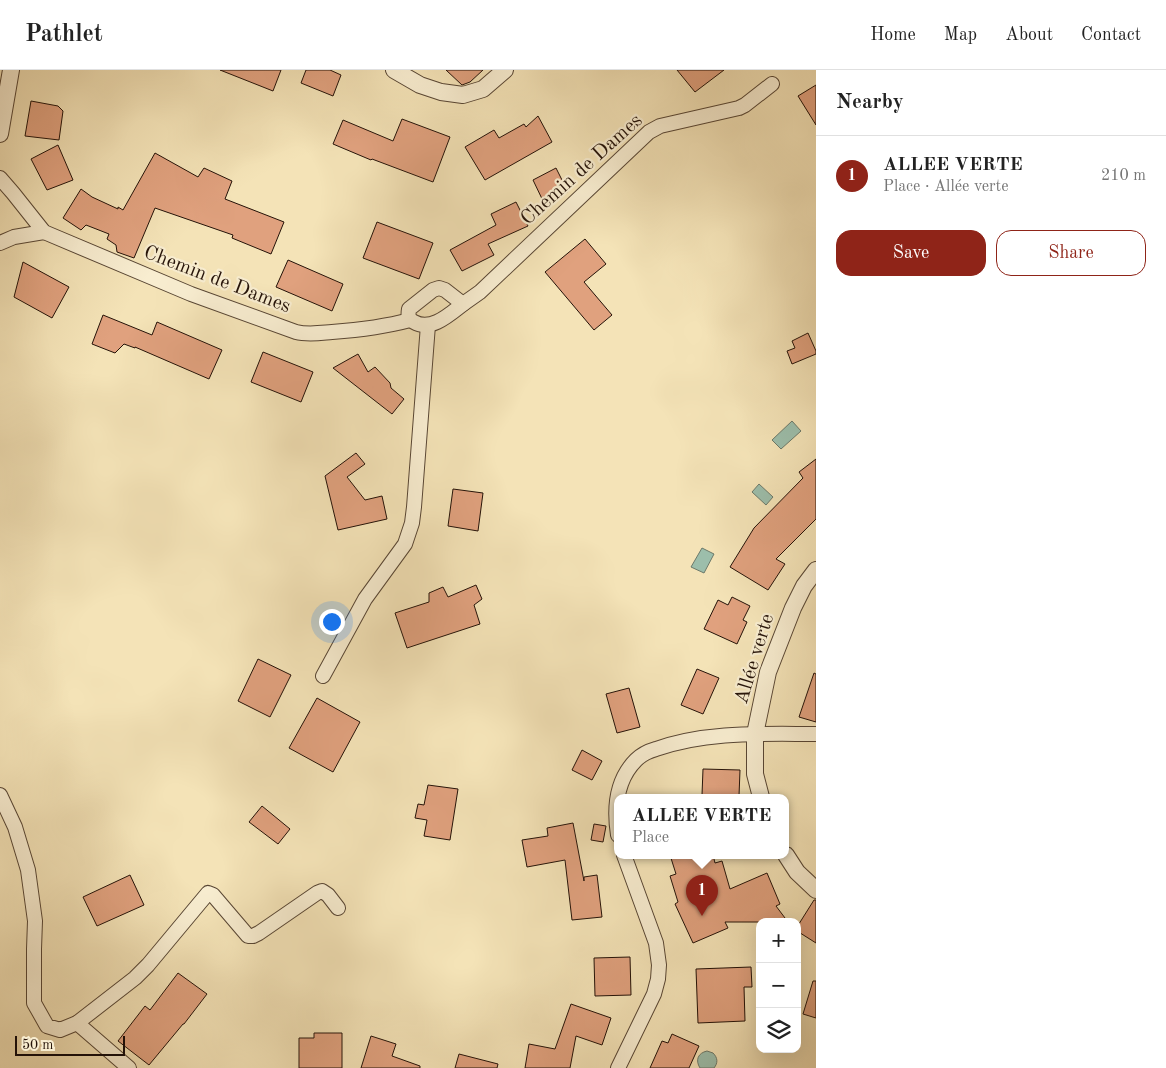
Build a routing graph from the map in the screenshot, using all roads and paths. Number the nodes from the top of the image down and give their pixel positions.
1 (11, 70) edge
2 (394, 70) edge
3 (504, 70) edge
4 (772, 84) dead end
5 (0, 134) edge
6 (0, 178) edge
7 (44, 232) junction
8 (0, 243) edge
9 (462, 304) junction
10 (410, 320) junction
11 (428, 325) junction
12 (816, 570) edge
13 (323, 676) dead end
14 (755, 734) junction
15 (816, 734) edge
16 (619, 794) edge
17 (760, 794) edge
18 (0, 795) edge
19 (625, 859) edge
20 (789, 859) edge
21 (816, 890) edge
22 (338, 908) dead end
23 (77, 1023) junction
24 (129, 1068) edge
25 (618, 1068) edge

1 - 5 street
2 - 3 street
4 - 9 street, Chemin de Dames
6 - 7 street
7 - 8 street
7 - 10 street, Chemin de Dames
9 - 10 street
9 - 11 street, Chemin de Dames
10 - 11 street
11 - 13 street
12 - 14 street, Allée verte
14 - 15 street
14 - 16 street
14 - 17 street, Allée verte
18 - 23 street
19 - 25 street
20 - 21 street
22 - 23 street
23 - 24 street

